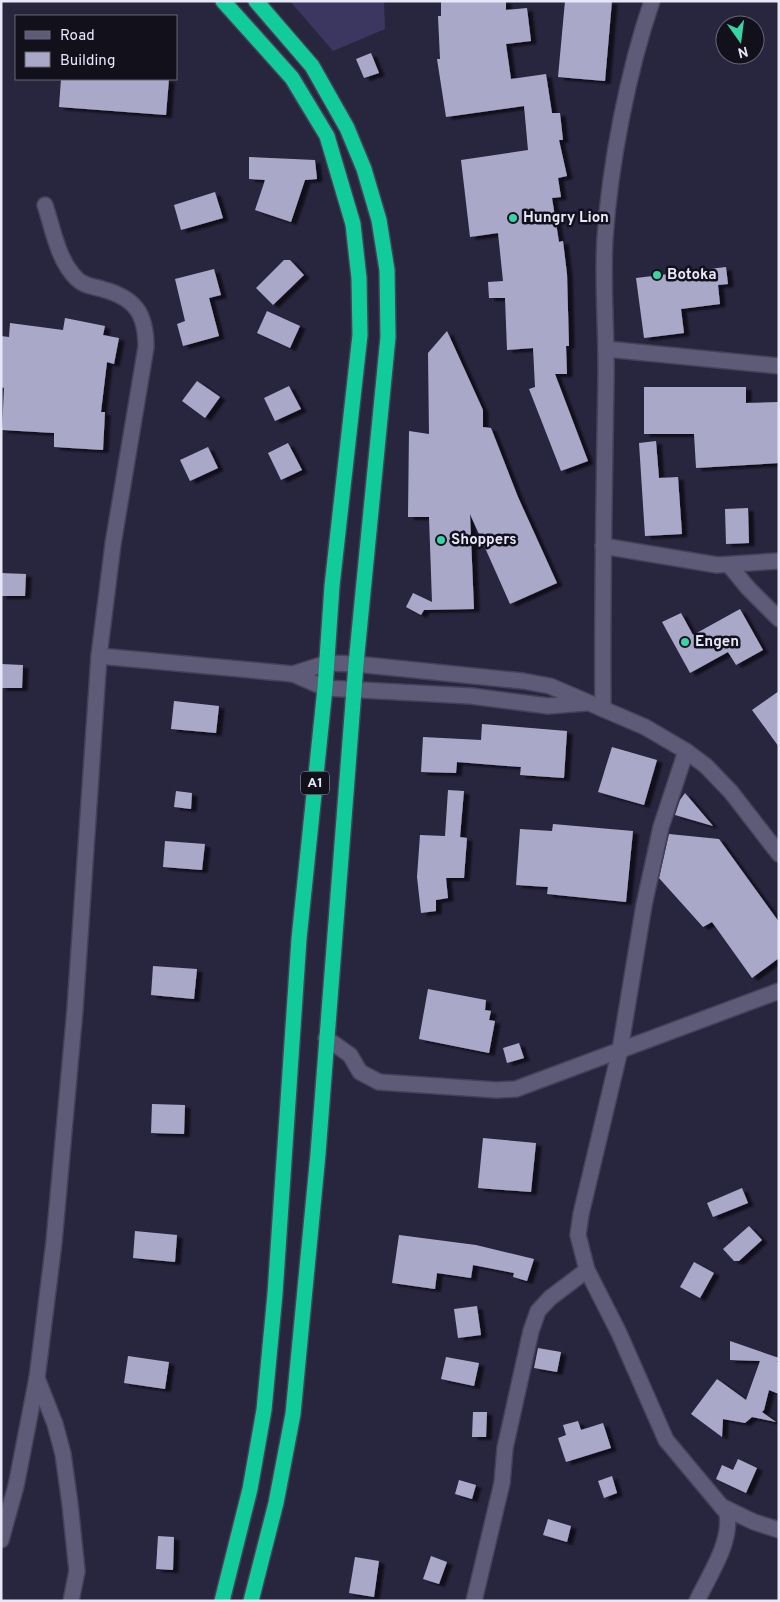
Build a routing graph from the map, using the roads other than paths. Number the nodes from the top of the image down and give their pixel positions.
1 (223, 1) edge
2 (256, 1) edge
3 (652, 1) edge
4 (45, 205) dead end
5 (606, 349) junction
6 (779, 366) edge
7 (603, 546) junction
8 (779, 561) edge
9 (729, 565) junction
10 (779, 619) edge
11 (99, 656) junction
12 (327, 663) junction
13 (356, 664) junction
14 (292, 674) junction
15 (325, 688) junction
16 (353, 690) junction
17 (586, 703) junction
18 (603, 709) junction
19 (686, 751) junction
20 (779, 854) edge
21 (779, 991) edge
22 (326, 1038) junction
23 (620, 1050) junction
24 (587, 1270) junction
25 (37, 1378) junction
26 (721, 1506) junction
27 (779, 1530) edge
28 (1, 1540) edge
29 (71, 1601) edge
30 (222, 1601) edge
31 (251, 1601) edge
32 (474, 1601) edge
33 (697, 1601) edge

1 - 12 highway, A1
2 - 13 highway, A1
3 - 5 street
4 - 11 street
5 - 6 street
5 - 7 street
7 - 9 street
7 - 18 street
8 - 9 street
9 - 10 street
11 - 14 street
11 - 25 street
12 - 13 street
12 - 14 street
12 - 15 highway, A1
13 - 16 highway, A1
13 - 17 street
14 - 15 street
15 - 16 street
15 - 30 highway, A1
16 - 17 street
16 - 22 highway, A1
17 - 18 street
18 - 19 street
19 - 20 street
19 - 23 street
21 - 23 street
22 - 23 street
22 - 31 highway, A1
23 - 24 street
24 - 26 street
24 - 32 street
25 - 28 street
25 - 29 street
26 - 27 street
26 - 33 street

